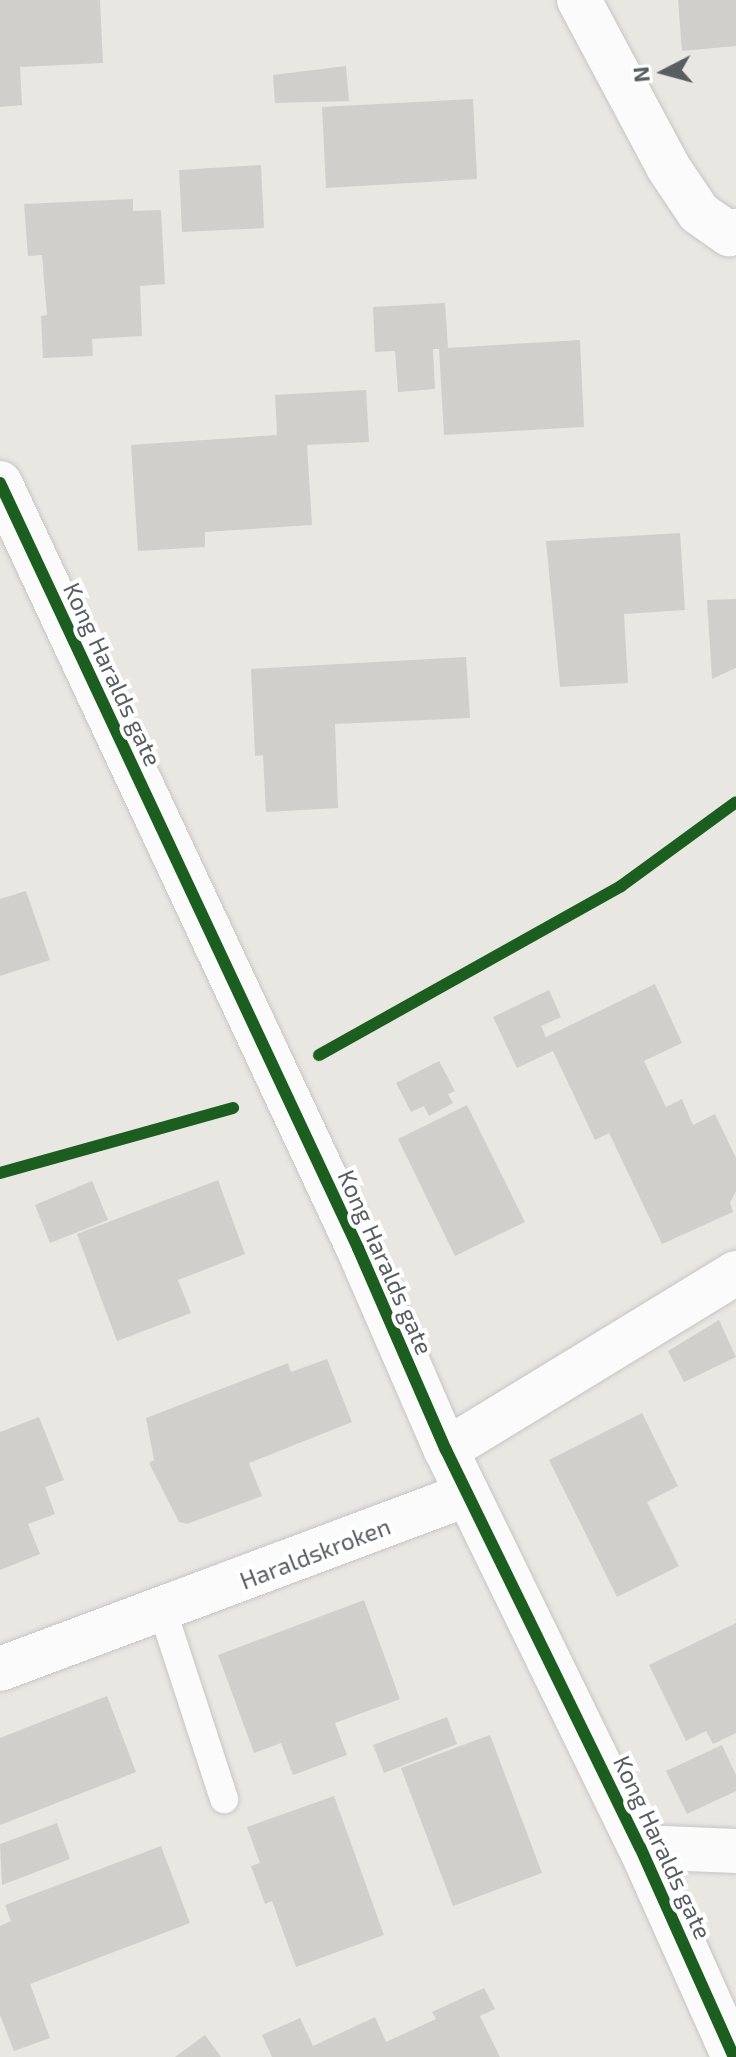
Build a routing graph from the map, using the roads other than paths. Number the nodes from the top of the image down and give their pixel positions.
1 (579, 0) edge
2 (734, 237) edge
3 (0, 483) edge
4 (736, 1273) edge
5 (446, 1450) junction
6 (467, 1494) junction
7 (163, 1612) junction
8 (0, 1669) edge
9 (224, 1799) dead end
10 (640, 1847) junction
11 (736, 1851) edge
12 (734, 2057) edge

1 - 2 street
3 - 5 street, Kong Haralds gate
4 - 5 street
5 - 6 street, Kong Haralds gate
6 - 7 street, Haraldskroken
6 - 10 street, Kong Haralds gate
7 - 8 street, Haraldskroken
7 - 9 lane
10 - 11 street, Kong Haralds gate
10 - 12 street, Kong Haralds gate

